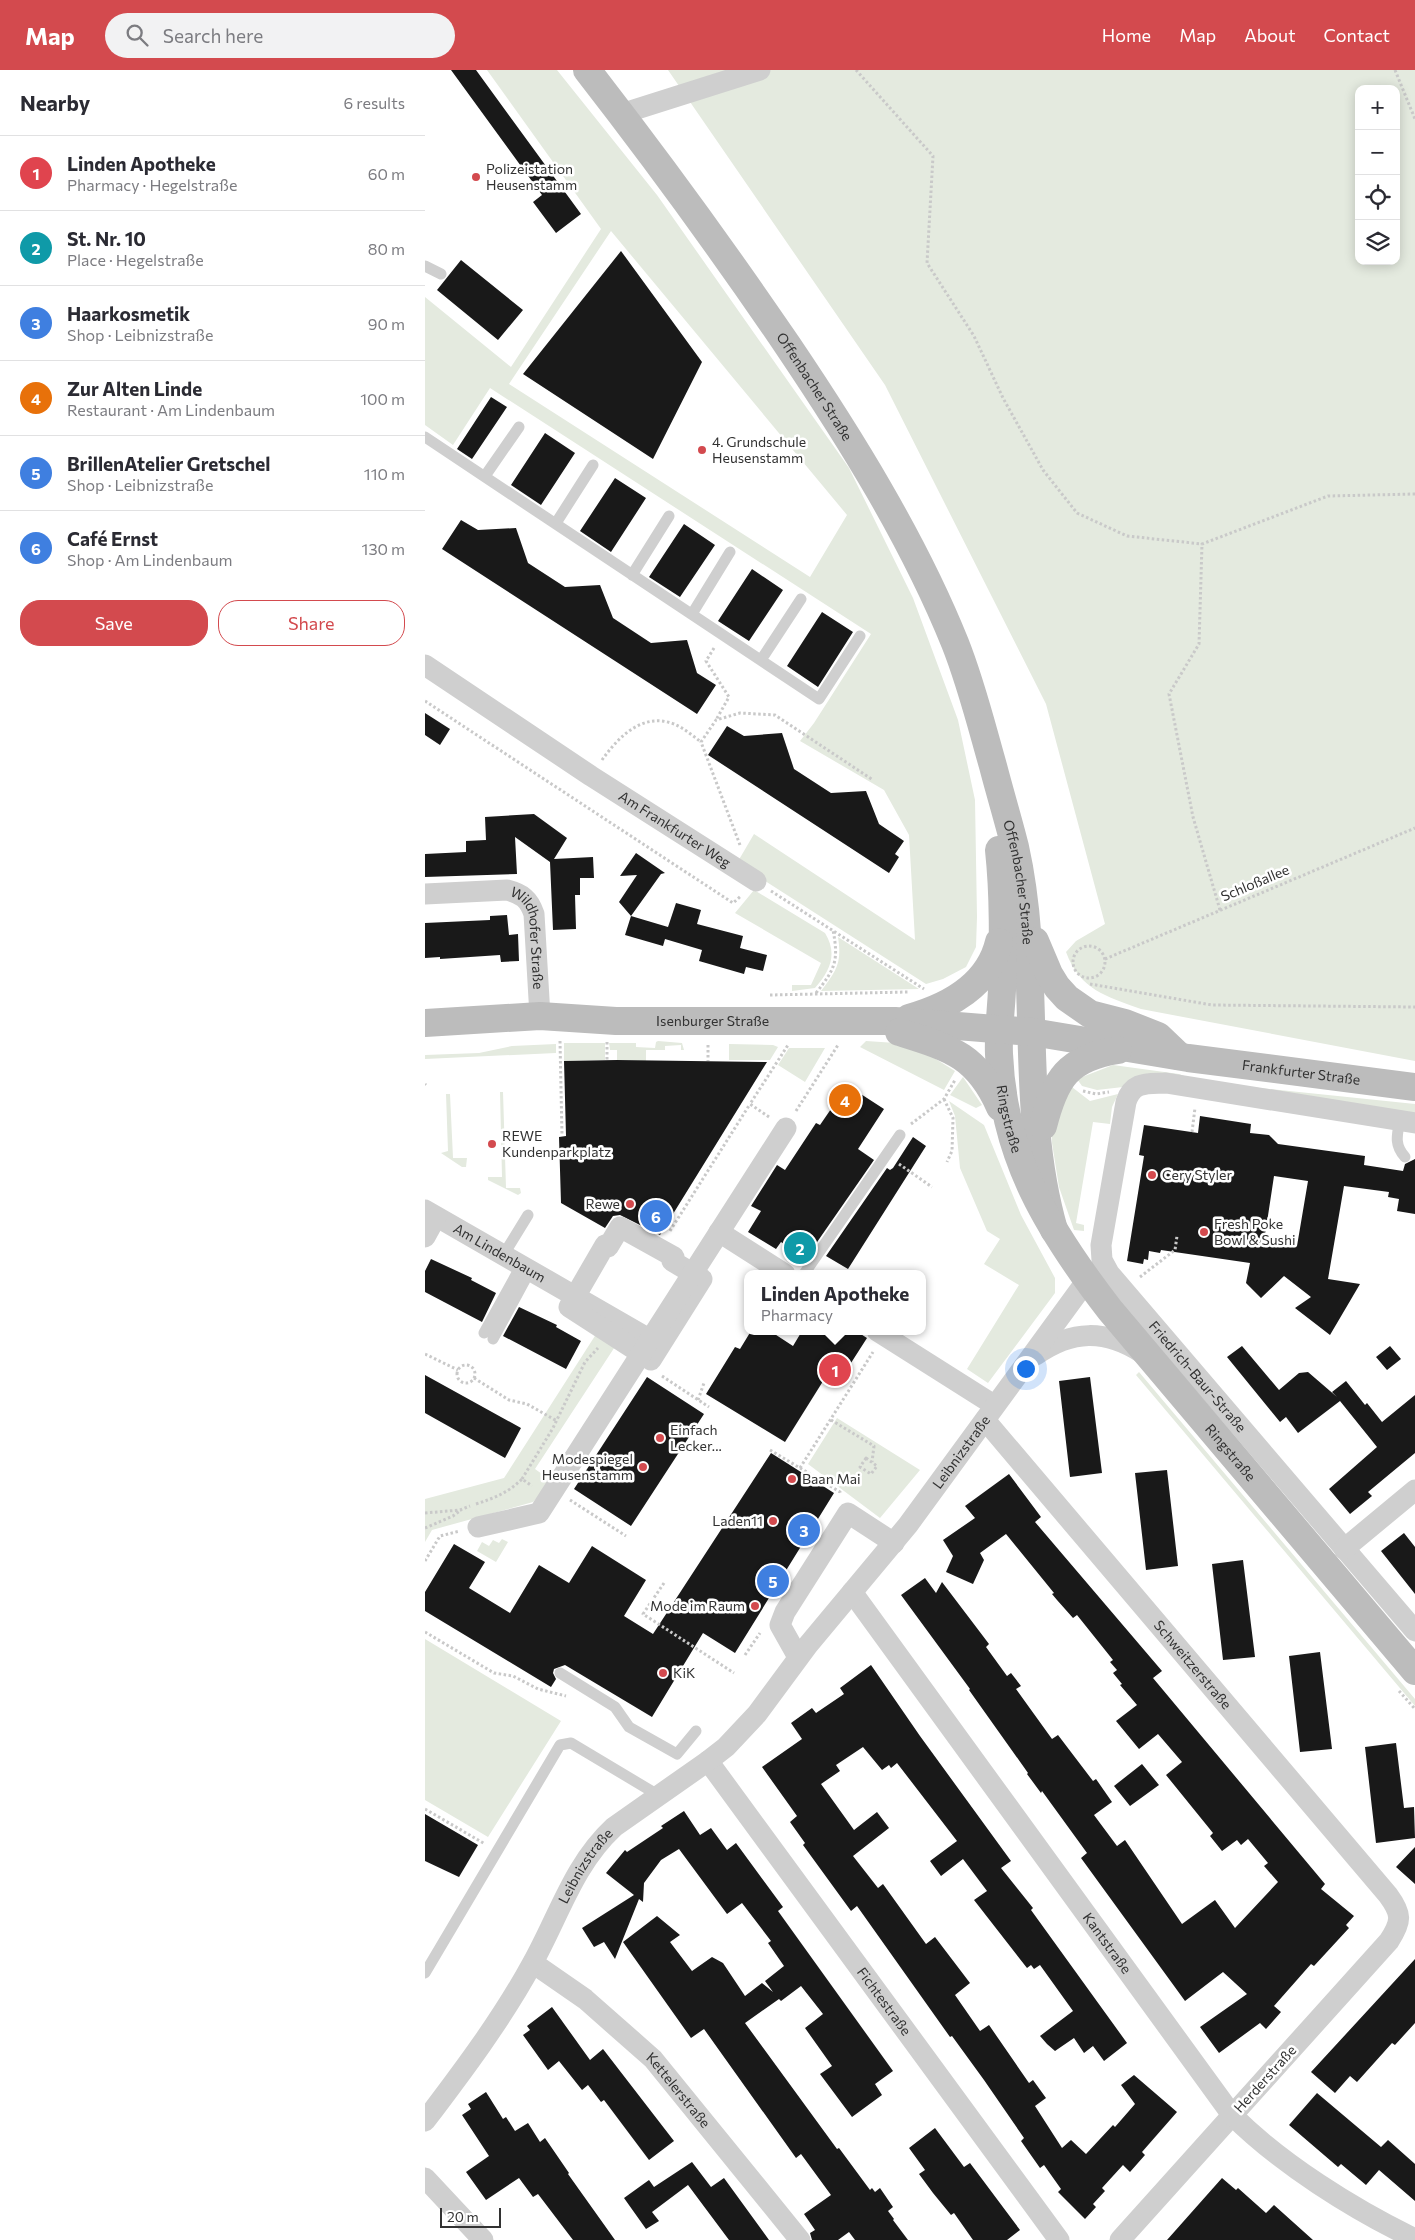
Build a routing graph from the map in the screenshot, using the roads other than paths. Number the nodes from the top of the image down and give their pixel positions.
1 (587, 70) edge
2 (760, 70) edge
3 (621, 114) junction
4 (425, 266) edge
5 (441, 274) dead end
6 (519, 427) dead end
7 (425, 437) edge
8 (593, 465) dead end
9 (485, 476) junction
10 (669, 516) dead end
11 (556, 524) junction
12 (730, 552) dead end
13 (632, 575) junction
14 (801, 599) dead end
15 (691, 614) junction
16 (860, 636) dead end
17 (761, 660) junction
18 (425, 665) edge
19 (756, 881) road end
20 (425, 894) edge
21 (1015, 920) junction
22 (540, 1016) junction
23 (895, 1022) junction
24 (425, 1023) edge
25 (999, 1029) junction
26 (1032, 1032) junction
27 (837, 1033) junction
28 (1127, 1049) junction
29 (1184, 1057) junction
30 (1141, 1085) joint
31 (1415, 1087) edge
32 (1214, 1091) junction
33 (1407, 1121) edge
34 (786, 1128) road end
35 (1010, 1128) junction
36 (900, 1135) road end
37 (1038, 1143) junction
38 (1405, 1157) dead end
39 (431, 1213) edge
40 (528, 1215) dead end
41 (1054, 1230) junction
42 (719, 1232) junction
43 (425, 1237) edge
44 (519, 1262) junction
45 (779, 1270) edge
46 (807, 1270) edge
47 (693, 1274) junction
48 (1087, 1280) junction
49 (576, 1295) junction
50 (883, 1335) edge
51 (488, 1336) dead end
52 (644, 1351) junction
53 (1150, 1358) junction
54 (1027, 1360) junction
55 (989, 1412) junction
56 (1415, 1490) edge
57 (478, 1527) road end
58 (894, 1543) junction
59 (1345, 1549) junction
60 (852, 1592) junction
61 (1415, 1631) edge
62 (798, 1657) junction
63 (1415, 1671) edge
64 (559, 1674) dead end
65 (697, 1731) dead end
66 (708, 1761) junction
67 (658, 1795) junction
68 (1399, 1912) joint
69 (533, 1963) junction
70 (425, 1973) edge
71 (1232, 2115) junction
72 (425, 2121) edge
73 (425, 2178) edge
74 (1390, 2235) edge
75 (1415, 2239) edge
76 (483, 2240) edge
77 (800, 2240) edge
78 (1059, 2240) edge
79 (1120, 2240) edge

1 - 3 main road, Offenbacher Straße
2 - 3 street
3 - 21 main road, Offenbacher Straße
4 - 5 lane
6 - 9 lane
7 - 9 lane
8 - 11 lane
9 - 11 lane
10 - 13 lane
11 - 13 lane
12 - 15 lane
13 - 15 lane
14 - 17 lane
15 - 17 lane
16 - 17 lane
18 - 19 street, Am Frankfurter Weg
20 - 22 street, Wildhofer Straße
21 - 23 main road
21 - 25 main road, Offenbacher Straße
21 - 26 main road, Offenbacher Straße
21 - 29 main road
22 - 24 main road, Isenburger Straße
22 - 27 main road, Isenburger Straße
23 - 25 main road, Isenburger Straße
23 - 27 main road, Isenburger Straße
25 - 26 main road, Frankfurter Straße
25 - 35 main road, Ringstraße
26 - 28 main road, Frankfurter Straße
26 - 37 main road, Ringstraße
27 - 35 main road
28 - 29 main road, Frankfurter Straße
28 - 37 main road
29 - 31 main road, Frankfurter Straße
29 - 32 street
30 - 32 street, Frankfurter Straße
30 - 59 street, Friedrich-Baur-Straße
32 - 33 street, Frankfurter Straße
33 - 38 lane
34 - 42 street
35 - 41 main road, Ringstraße
36 - 46 lane
37 - 41 main road, Ringstraße
39 - 43 street
39 - 44 street, Am Lindenbaum
40 - 44 lane
41 - 48 main road, Ringstraße
42 - 45 street
42 - 47 street
44 - 49 street, Am Lindenbaum
44 - 51 lane
47 - 49 street
47 - 52 street
48 - 53 main road, Ringstraße
48 - 54 street, Leibnizstraße
49 - 52 street, Am Lindenbaum
49 - 52 street
50 - 55 street, Schweitzerstraße
52 - 57 street
53 - 54 street, Leibnizstraße
53 - 63 main road, Ringstraße
54 - 55 street, Leibnizstraße
55 - 58 street, Leibnizstraße
55 - 68 street, Schweitzerstraße
56 - 59 street
58 - 60 street, Leibnizstraße
58 - 62 street
59 - 61 street, Friedrich-Baur-Straße
60 - 62 street, Leibnizstraße
60 - 71 street, Kantstraße
62 - 66 street, Leibnizstraße
64 - 65 lane
66 - 67 street, Leibnizstraße
66 - 78 street, Fichtestraße
67 - 69 street, Leibnizstraße
67 - 70 lane
68 - 71 street, Herderstraße
69 - 72 street, Leibnizstraße
69 - 77 street, Kettelerstraße
71 - 74 street, Kantstraße
71 - 79 street, Herderstraße
73 - 76 street
74 - 75 street, Kantstraße

